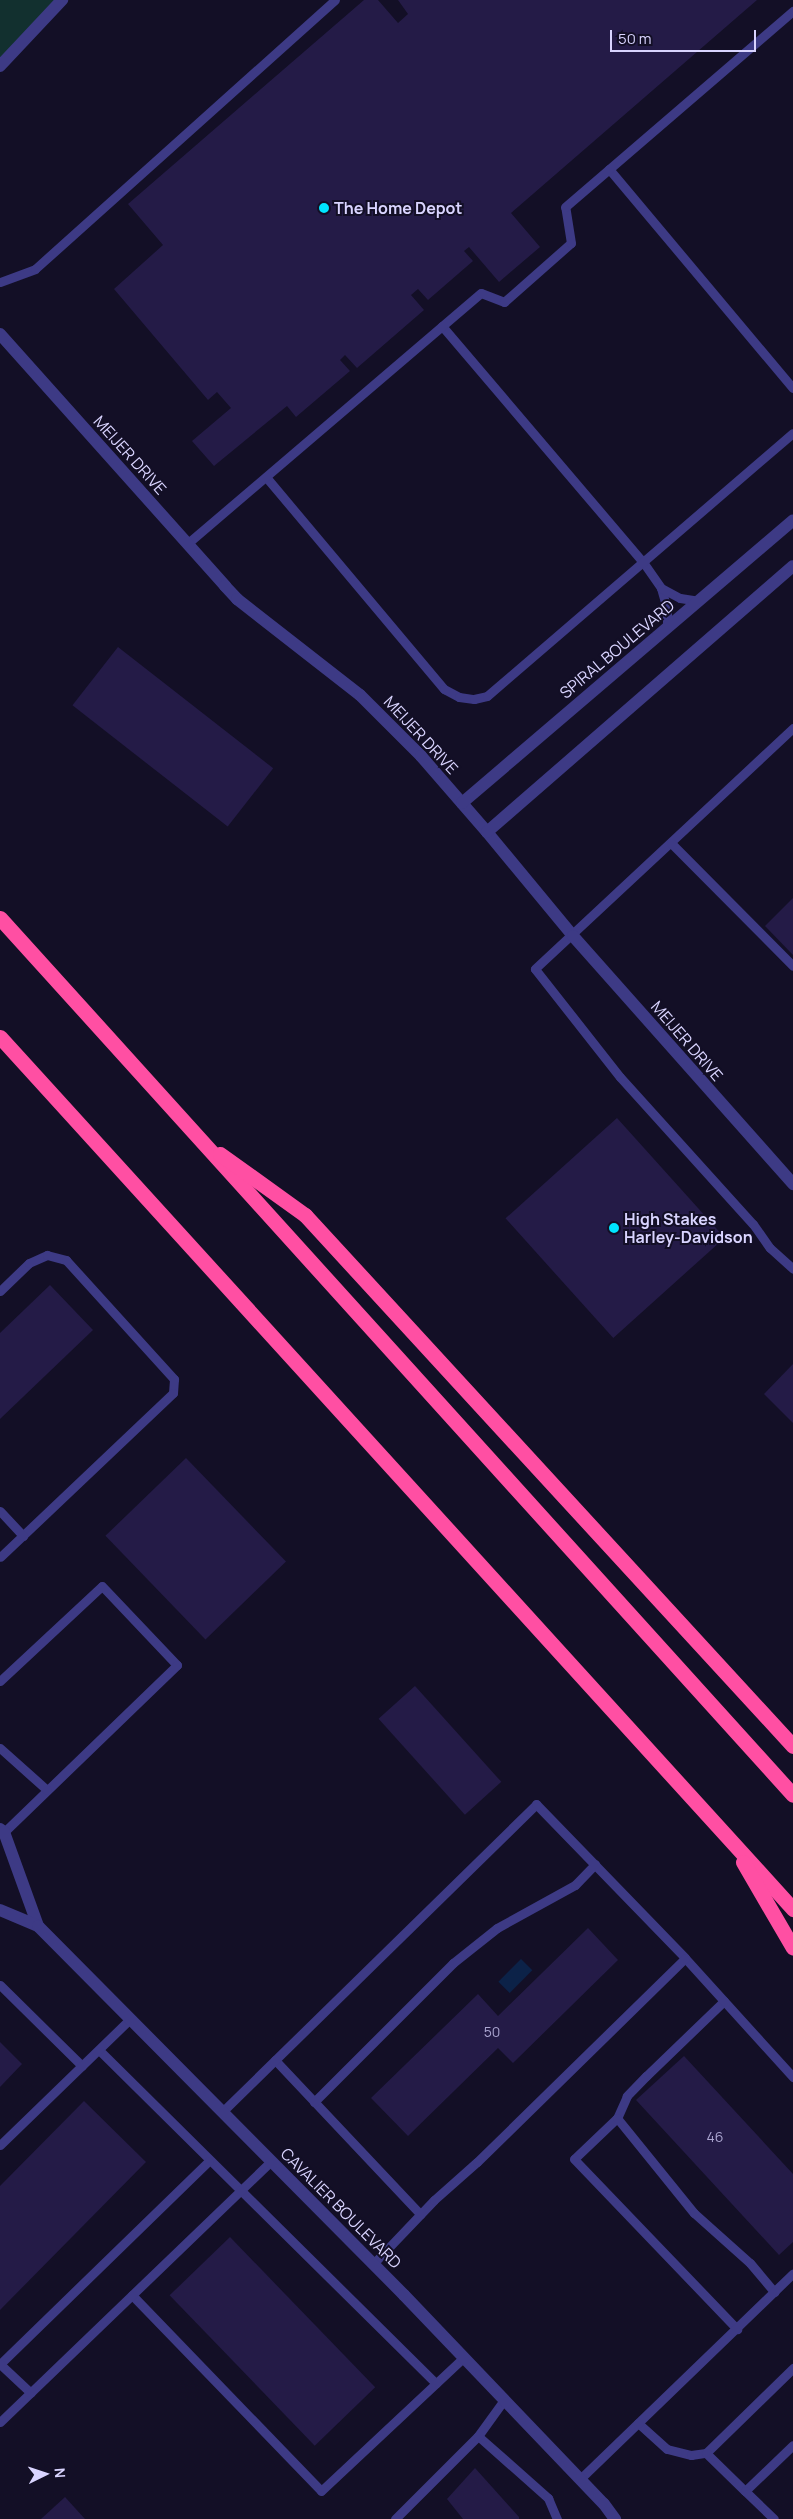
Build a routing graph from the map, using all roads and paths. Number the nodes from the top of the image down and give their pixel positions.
1 (62, 0) edge
2 (335, 0) edge
3 (793, 11) edge
4 (0, 66) edge
5 (609, 169) junction
6 (0, 282) edge
7 (442, 326) junction
8 (0, 334) edge
9 (793, 388) edge
10 (793, 433) edge
11 (266, 477) junction
12 (793, 520) edge
13 (188, 543) junction
14 (643, 562) junction
15 (793, 566) edge
16 (661, 588) junction
17 (698, 601) junction
18 (667, 628) junction
19 (793, 728) edge
20 (462, 803) junction
21 (488, 832) junction
22 (671, 843) junction
23 (0, 918) edge
24 (572, 936) junction
25 (793, 966) edge
26 (0, 1037) edge
27 (195, 1136) junction
28 (793, 1184) edge
29 (793, 1268) edge
30 (0, 1291) edge
31 (0, 1512) edge
32 (23, 1536) junction
33 (0, 1557) edge
34 (0, 1681) edge
35 (793, 1746) edge
36 (0, 1748) edge
37 (47, 1790) junction
38 (793, 1795) edge
39 (2, 1831) edge
40 (730, 1839) junction
41 (595, 1864) junction
42 (793, 1908) edge
43 (0, 1910) edge
44 (38, 1926) junction
45 (793, 1948) edge
46 (685, 1958) junction
47 (0, 1985) edge
48 (724, 2001) junction
49 (130, 2019) junction
50 (99, 2050) junction
51 (275, 2060) junction
52 (82, 2066) junction
53 (793, 2077) edge
54 (314, 2102) junction
55 (222, 2112) junction
56 (617, 2118) junction
57 (0, 2145) edge
58 (209, 2161) junction
59 (271, 2161) junction
60 (240, 2192) junction
61 (420, 2214) junction
62 (373, 2264) junction
63 (793, 2274) edge
64 (774, 2292) junction
65 (132, 2295) junction
66 (737, 2329) junction
67 (464, 2357) junction
68 (0, 2364) edge
69 (793, 2368) edge
70 (436, 2384) junction
71 (31, 2393) junction
72 (504, 2400) junction
73 (0, 2422) edge
74 (638, 2423) junction
75 (478, 2436) junction
76 (793, 2445) edge
77 (706, 2453) junction
78 (580, 2479) junction
79 (745, 2492) junction
80 (395, 2519) edge
81 (556, 2519) edge
82 (615, 2519) edge
83 (774, 2519) edge

1 - 4 street
2 - 6 lane
3 - 5 lane
5 - 7 lane
5 - 9 lane
7 - 11 lane
7 - 14 lane
8 - 13 street, MEIJER DRIVE
10 - 14 lane
11 - 13 lane
11 - 14 lane
12 - 17 street, SPIRAL BOULEVARD
13 - 20 street, MEIJER DRIVE
14 - 16 lane
15 - 21 street
16 - 17 lane
16 - 18 lane
17 - 18 street, SPIRAL BOULEVARD
18 - 20 street, SPIRAL BOULEVARD
19 - 22 lane
20 - 21 street, MEIJER DRIVE
21 - 24 street, MEIJER DRIVE
22 - 24 lane
22 - 25 lane
23 - 27 highway
24 - 28 street, MEIJER DRIVE
24 - 29 lane
26 - 40 highway
27 - 35 highway
27 - 38 highway
30 - 32 lane
31 - 32 lane
32 - 33 lane
34 - 37 lane
36 - 37 lane
37 - 39 lane
39 - 44 street, CAVALIER BOULEVARD
40 - 42 highway
40 - 45 highway
41 - 46 lane
41 - 51 lane
41 - 54 lane
43 - 44 street, CAVALIER BOULEVARD
44 - 49 street, CAVALIER BOULEVARD
46 - 48 lane
46 - 61 lane
47 - 52 lane
48 - 53 lane
48 - 56 lane
49 - 50 lane
49 - 55 street, CAVALIER BOULEVARD
50 - 52 lane
50 - 58 lane
51 - 54 lane
51 - 55 lane
52 - 57 lane
54 - 61 lane
55 - 59 street, CAVALIER BOULEVARD
56 - 64 lane
56 - 66 lane
58 - 60 lane
58 - 68 lane
59 - 60 lane
59 - 62 street, CAVALIER BOULEVARD
60 - 65 lane
60 - 70 lane
61 - 62 lane
62 - 67 street, CAVALIER BOULEVARD
63 - 64 lane
64 - 66 lane
65 - 70 lane
65 - 71 lane
66 - 74 lane
67 - 70 lane
67 - 72 street, CAVALIER BOULEVARD
68 - 71 lane
69 - 77 lane
71 - 73 lane
72 - 75 lane
72 - 78 street, CAVALIER BOULEVARD
74 - 77 lane
74 - 78 lane
75 - 80 lane
75 - 81 lane
76 - 79 lane
77 - 79 lane
78 - 82 street, CAVALIER BOULEVARD
79 - 83 lane

